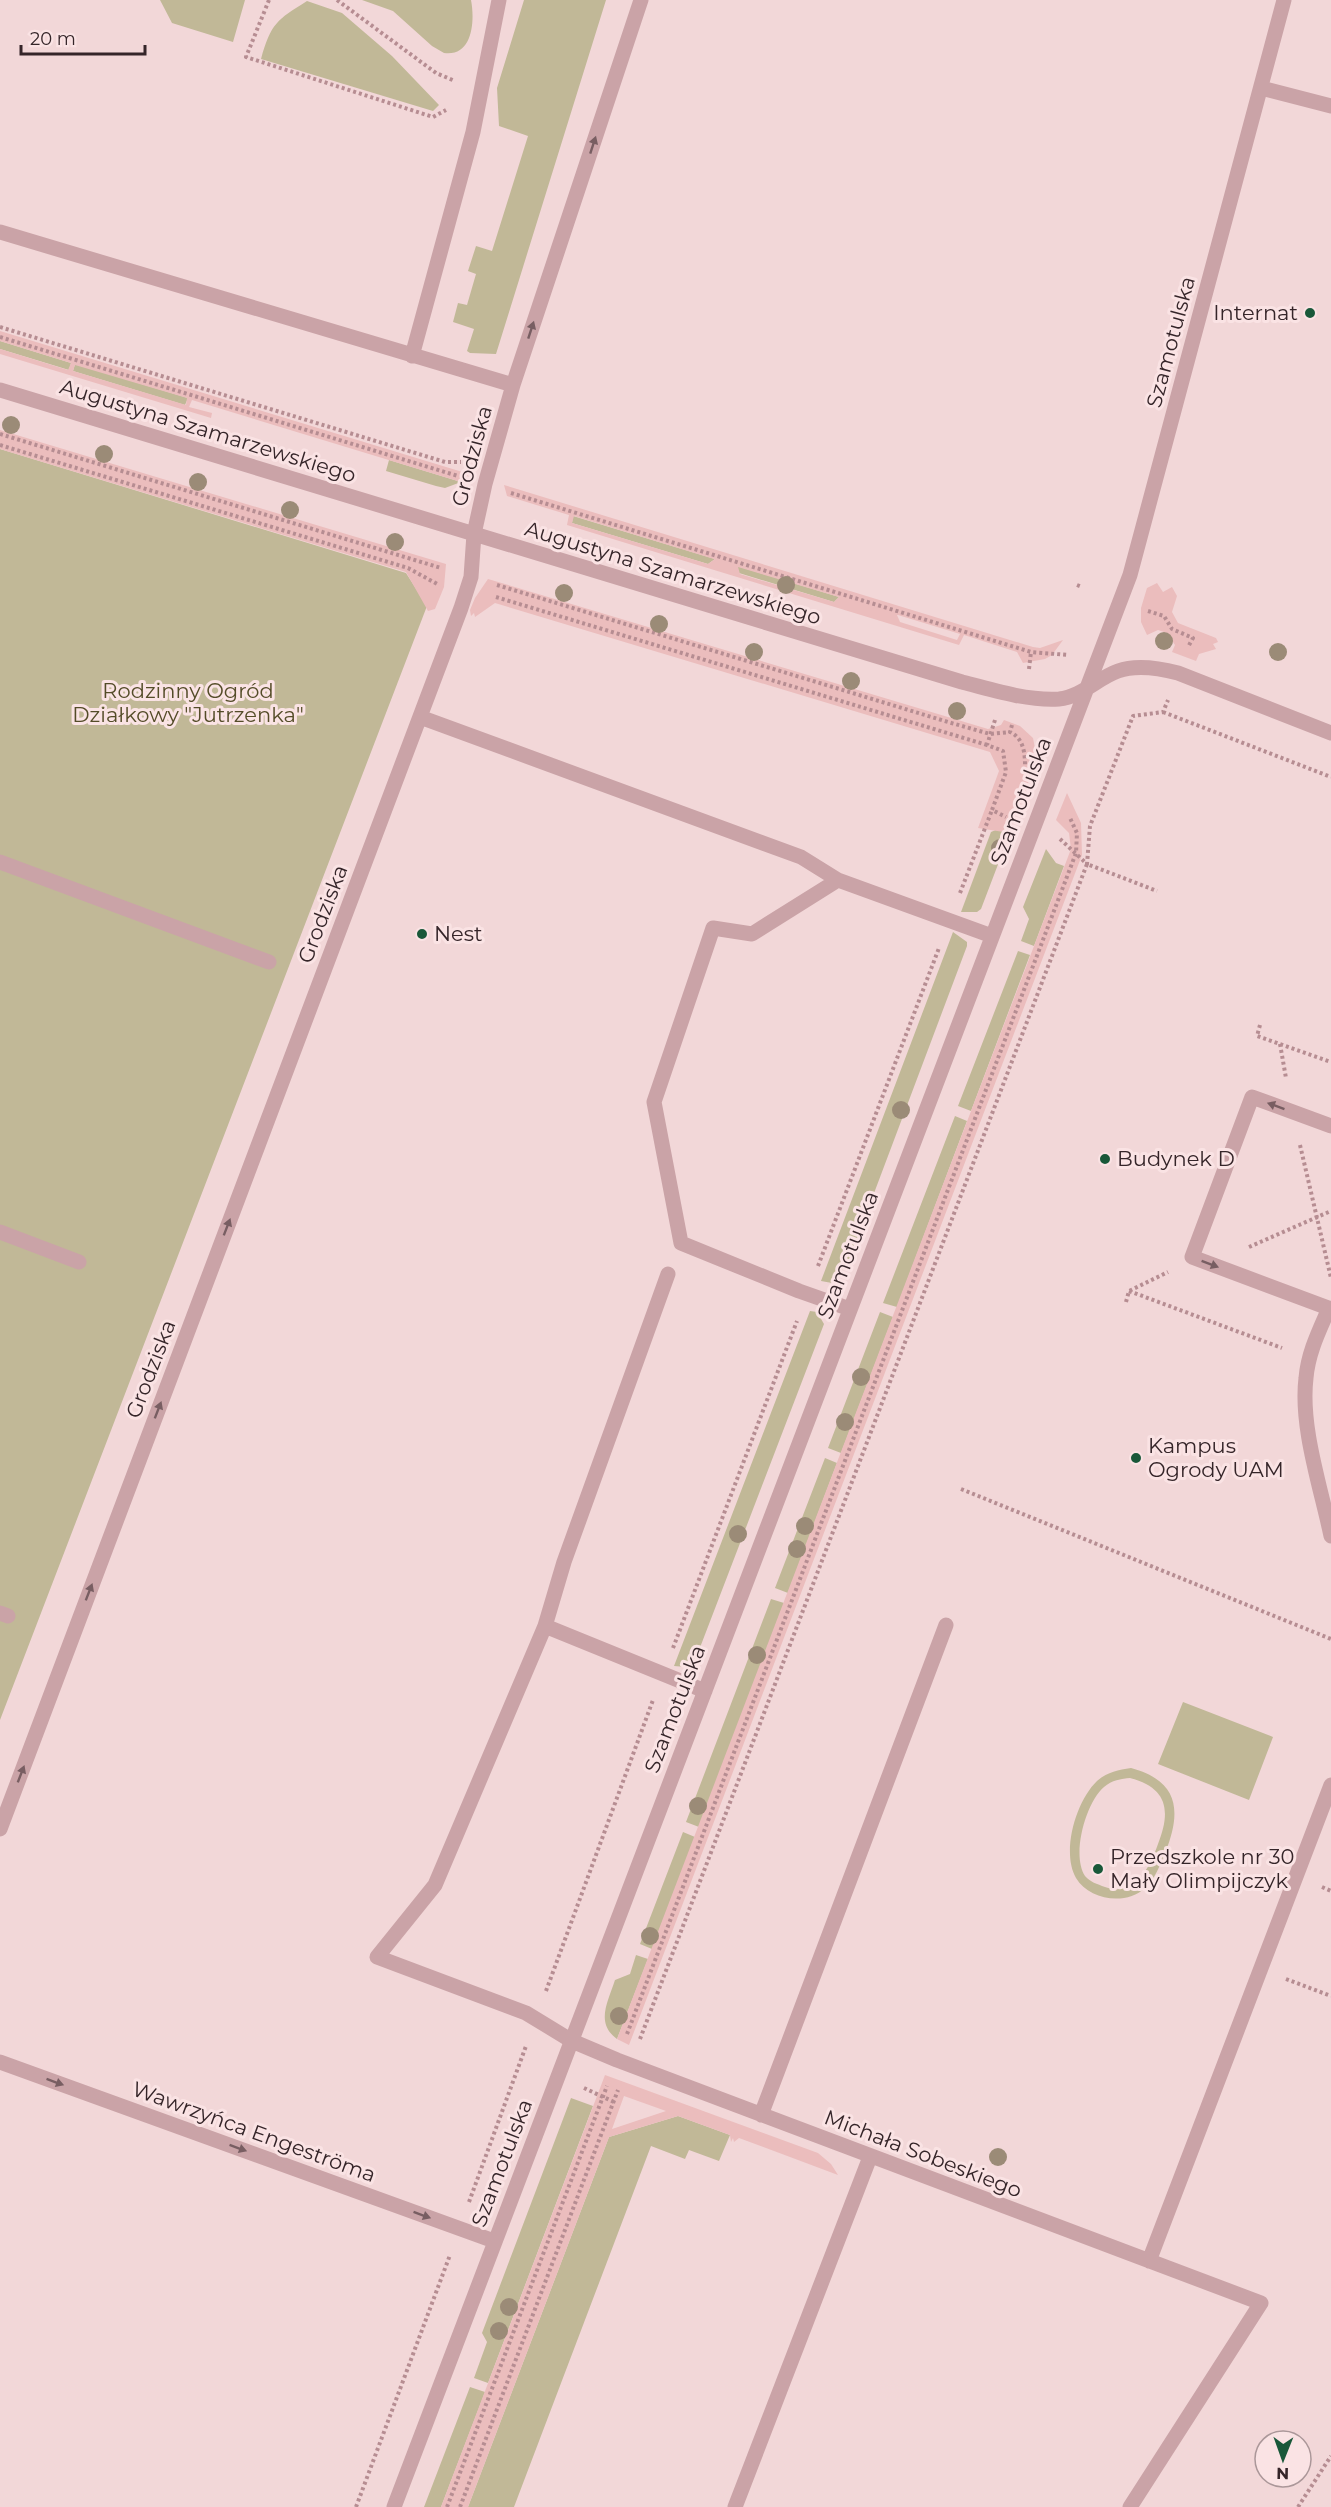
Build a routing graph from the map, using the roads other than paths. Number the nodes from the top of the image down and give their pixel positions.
1 (499, 0) edge
2 (641, 0) edge
3 (1284, 0) edge
4 (1261, 88) junction
5 (1331, 106) edge
6 (0, 232) edge
7 (412, 356) junction
8 (513, 385) junction
9 (0, 390) edge
10 (474, 534) junction
11 (1086, 689) junction
12 (420, 717) junction
13 (1331, 733) edge
14 (0, 862) edge
15 (838, 880) junction
16 (992, 936) junction
17 (269, 962) dead end
18 (1331, 1126) edge
19 (0, 1232) edge
20 (79, 1262) dead end
21 (668, 1274) dead end
22 (850, 1309) junction
23 (1330, 1309) edge
24 (1331, 1536) edge
25 (946, 1625) dead end
26 (545, 1626) junction
27 (705, 1691) junction
28 (1331, 1785) edge
29 (0, 1829) edge
30 (572, 2042) junction
31 (0, 2062) edge
32 (761, 2115) junction
33 (870, 2157) junction
34 (494, 2241) junction
35 (1149, 2261) junction
36 (394, 2507) edge
37 (735, 2507) edge
38 (1130, 2507) edge

1 - 7 street
8 -> 2 street, Grodziska
3 - 4 street, Szamotulska
4 - 5 street
4 - 11 street, Szamotulska
6 - 7 street
7 - 8 street
8 - 10 street, Grodziska
9 - 10 street, Augustyna Szamarzewskiego
10 - 11 street, Augustyna Szamarzewskiego
10 - 12 street, Grodziska
11 - 13 street, Augustyna Szamarzewskiego
11 - 16 street, Szamotulska
12 - 15 street
29 -> 12 street, Grodziska
14 - 17 street
15 - 16 street
15 - 22 street
16 - 22 street, Szamotulska
18 -> 23 street
19 - 20 street
21 - 26 street
22 - 27 street, Szamotulska
23 - 24 street
25 - 32 street
26 - 27 street
26 - 30 street, Michała Sobeskiego
27 - 30 street, Szamotulska
28 - 35 street
30 - 32 street, Michała Sobeskiego
30 - 34 street, Szamotulska
31 -> 34 street, Wawrzyńca Engeströma
32 - 33 street, Michała Sobeskiego
33 - 35 street, Michała Sobeskiego
33 - 37 street
34 - 36 street, Szamotulska
35 - 38 street, Michała Sobeskiego

